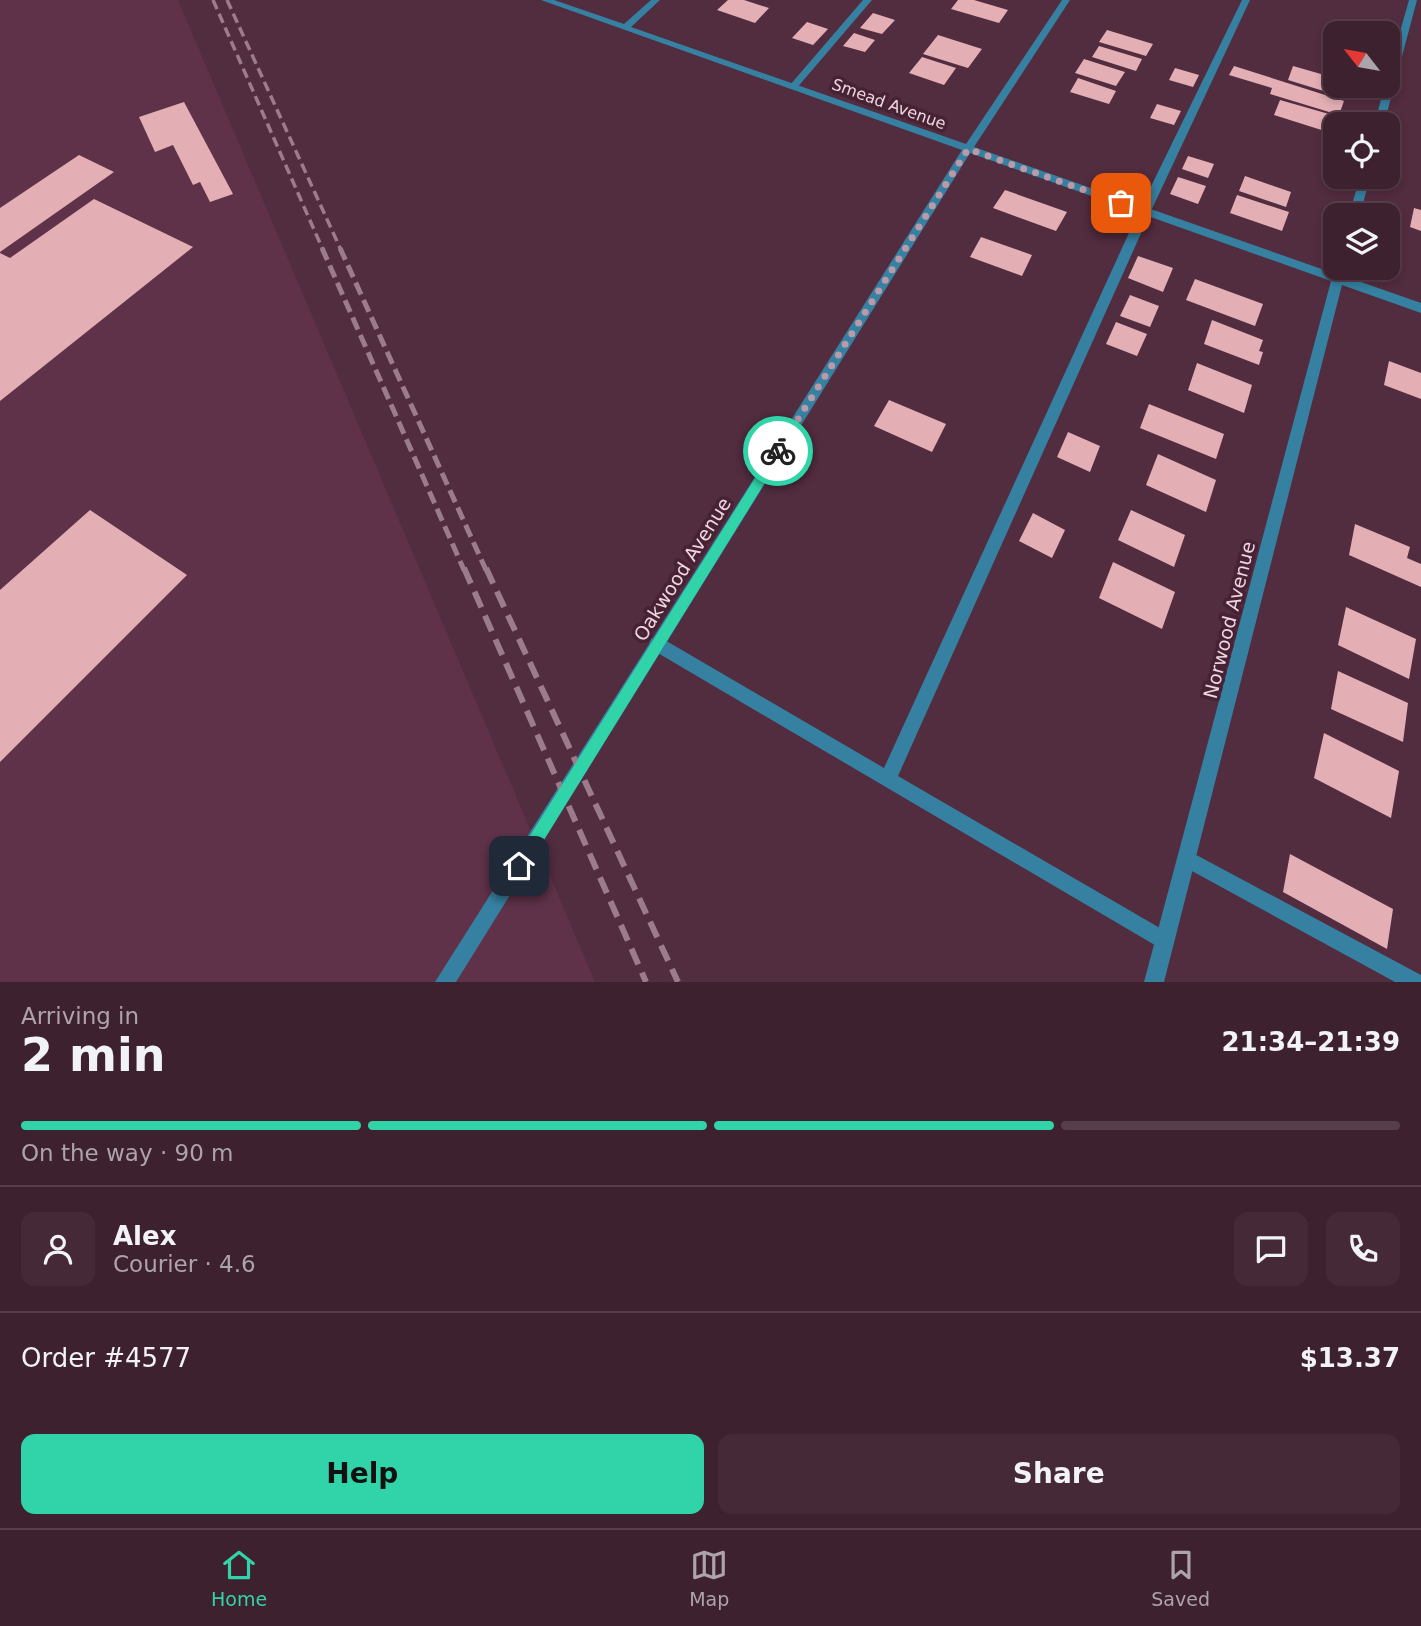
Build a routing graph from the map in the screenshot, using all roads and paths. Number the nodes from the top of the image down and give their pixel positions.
1 (545, 0) edge
2 (656, 0) edge
3 (868, 0) edge
4 (1066, 0) edge
5 (1246, 0) edge
6 (1413, 0) edge
7 (625, 29) junction
8 (793, 87) junction
9 (1382, 112) edge
10 (968, 149) junction
11 (1145, 211) junction
12 (1323, 268) edge
13 (1336, 280) edge
14 (1355, 280) edge
15 (1421, 308) edge
16 (657, 644) junction
17 (888, 778) junction
18 (1187, 859) junction
19 (1165, 942) junction
20 (445, 982) edge
21 (1154, 982) edge
22 (1414, 982) edge

1 - 7 street, Smead Avenue
2 - 7 street
3 - 8 street
4 - 10 street, Oakwood Avenue
5 - 11 street
6 - 9 street
7 - 8 street, Smead Avenue
8 - 10 street, Smead Avenue
10 - 11 street, Smead Avenue
10 - 16 street, Oakwood Avenue
11 - 12 street, Smead Avenue
11 - 17 street
13 - 18 street, Norwood Avenue
14 - 15 street, Smead Avenue
16 - 17 street
16 - 20 street, Oakwood Avenue
17 - 19 street
18 - 19 street, Norwood Avenue
18 - 22 street
19 - 21 street, Norwood Avenue

